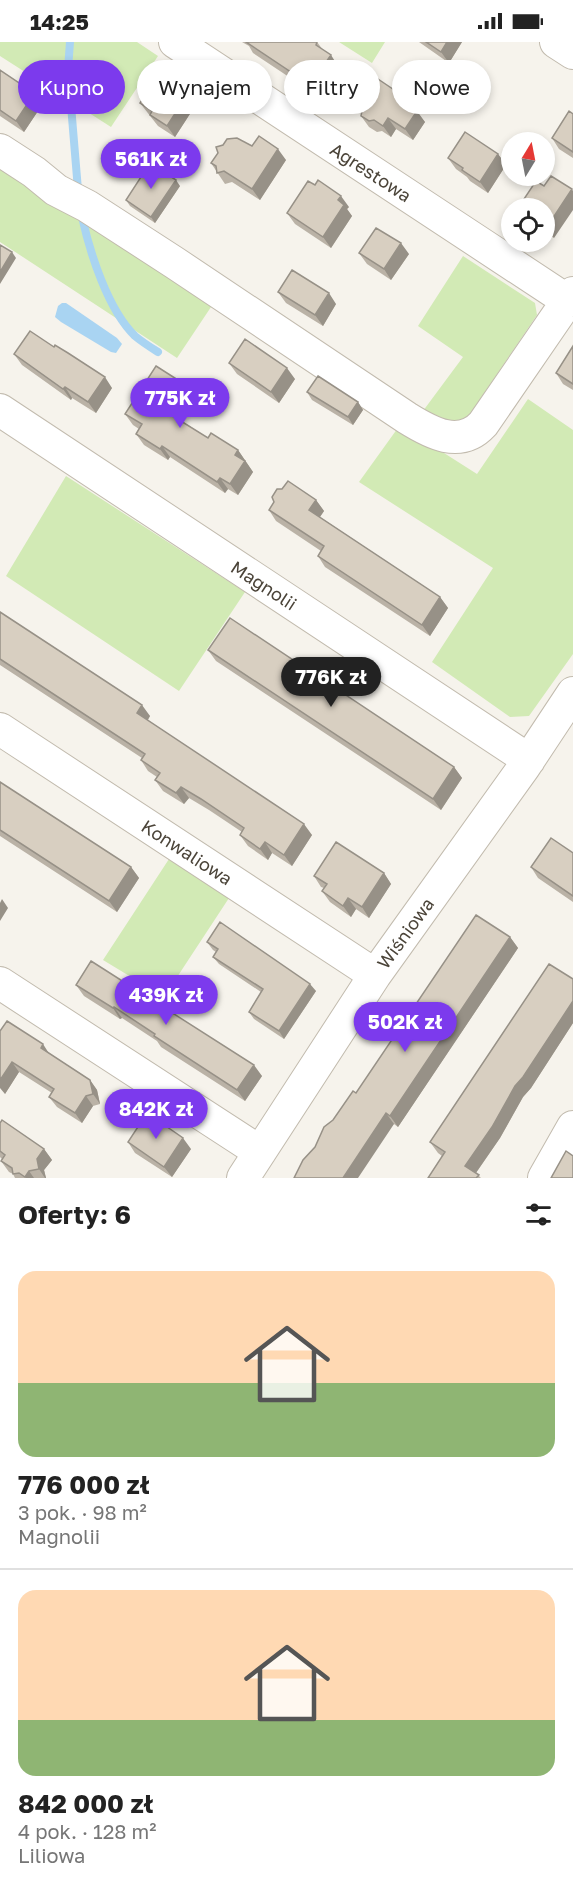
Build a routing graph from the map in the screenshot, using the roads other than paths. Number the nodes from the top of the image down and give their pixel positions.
1 (175, 42) edge
2 (556, 42) edge
3 (573, 53) edge
4 (0, 150) edge
5 (570, 297) edge
6 (0, 410) edge
7 (573, 693) edge
8 (0, 729) edge
9 (529, 760) junction
10 (375, 975) junction
11 (0, 983) edge
12 (573, 1127) edge
13 (260, 1152) junction
14 (243, 1178) edge
15 (544, 1178) edge

1 - 5 street, Agrestowa
2 - 3 street
4 - 5 street
6 - 9 street, Magnolii
7 - 9 street, Wiśniowa
8 - 10 street, Konwaliowa
9 - 10 street, Wiśniowa
10 - 13 street, Wiśniowa
11 - 13 street
12 - 15 street
13 - 14 street, Wiśniowa

